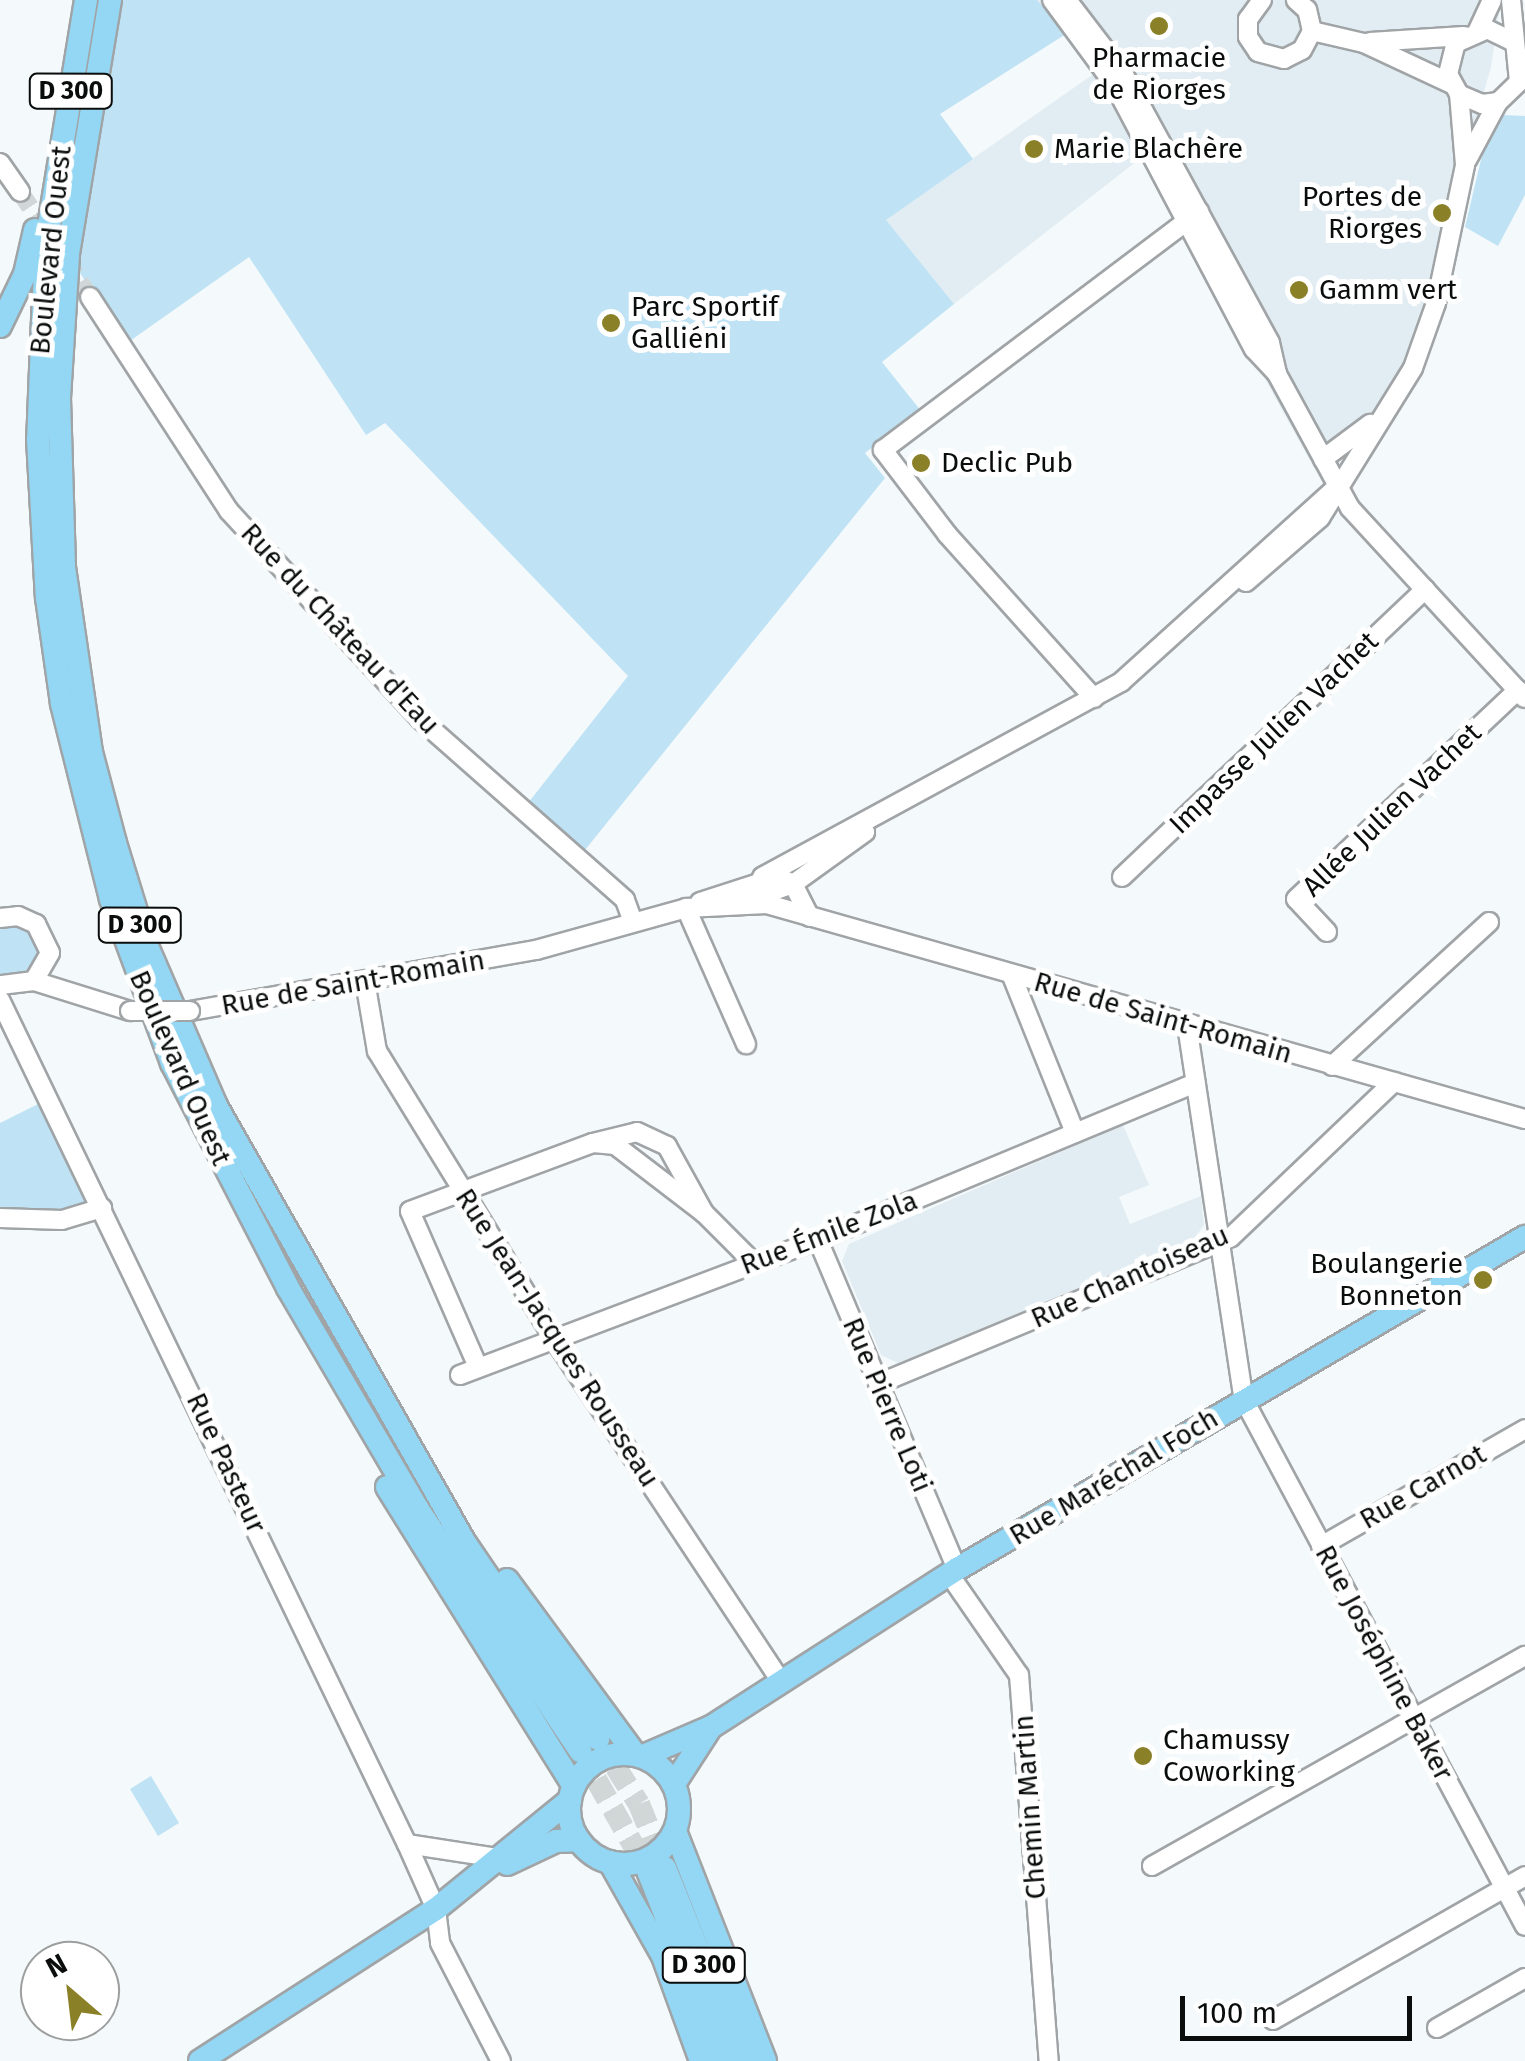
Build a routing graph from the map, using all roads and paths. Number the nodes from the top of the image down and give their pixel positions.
1 (86, 0) edge
2 (110, 0) edge
3 (1052, 0) edge
4 (1068, 0) edge
5 (1262, 0) edge
6 (1296, 0) edge
7 (1492, 0) edge
8 (1512, 0) edge
9 (1312, 31) junction
10 (1471, 33) junction
11 (1512, 41) junction
12 (1364, 43) junction
13 (1523, 68) edge
14 (1455, 89) junction
15 (1502, 100) junction
16 (1525, 101) edge
17 (0, 163) edge
18 (1464, 164) junction
19 (56, 182) junction
20 (20, 192) tunnel mouth
21 (1193, 215) junction
22 (90, 296) tunnel mouth
23 (0, 326) edge
24 (1413, 368) junction
25 (1323, 459) junction
26 (1337, 487) junction
27 (1425, 589) junction
28 (1521, 694) edge
29 (1094, 698) junction
30 (1122, 877) dead end
31 (779, 884) junction
32 (686, 908) junction
33 (4, 915) edge
34 (633, 922) junction
35 (1489, 922) dead end
36 (1327, 932) dead end
37 (49, 960) junction
38 (1012, 976) junction
39 (365, 981) junction
40 (28, 984) junction
41 (0, 985) edge
42 (76, 995) junction
43 (0, 1000) edge
44 (10, 1021) junction
45 (1187, 1025) junction
46 (746, 1044) dead end
47 (1332, 1066) junction
48 (1394, 1082) junction
49 (1196, 1083) junction
50 (1522, 1118) edge
51 (1076, 1132) junction
52 (593, 1143) junction
53 (462, 1190) junction
54 (102, 1208) junction
55 (704, 1213) junction
56 (0, 1218) edge
57 (1525, 1237) edge
58 (818, 1240) junction
59 (1219, 1244) junction
60 (754, 1264) junction
61 (288, 1288) junction
62 (553, 1337) junction
63 (478, 1367) junction
64 (460, 1375) dead end
65 (878, 1384) junction
66 (1244, 1400) junction
67 (1525, 1429) edge
68 (415, 1457) junction
69 (1322, 1546) junction
70 (953, 1572) junction
71 (1525, 1656) edge
72 (781, 1681) junction
73 (1414, 1720) junction
74 (710, 1727) junction
75 (639, 1755) junction
76 (674, 1784) junction
77 (572, 1793) junction
78 (675, 1831) junction
79 (579, 1840) junction
80 (406, 1844) junction
81 (497, 1858) junction
82 (610, 1862) junction
83 (1152, 1866) dead end
84 (1525, 1876) edge
85 (1504, 1888) junction
86 (455, 1890) junction
87 (436, 1909) junction
88 (1525, 1926) edge
89 (1525, 1978) edge
90 (1272, 2020) dead end
91 (1437, 2028) dead end
92 (200, 2061) edge
93 (501, 2061) edge
94 (701, 2061) edge
95 (722, 2061) edge
96 (743, 2061) edge
97 (765, 2061) edge
98 (1049, 2061) edge

1 - 19 main road, Boulevard Ouest / D 300
2 - 68 main road, Boulevard Ouest / D 300
3 - 21 street
4 - 21 street
5 - 9 street
6 - 9 street
7 - 10 street
8 - 11 street
9 - 12 street
10 - 11 street
10 - 12 street
10 - 14 street
11 - 13 street
12 - 14 street
13 - 15 street
14 - 15 street
14 - 18 street
15 - 16 street
15 - 18 street
17 - 20 street
18 - 24 street
19 - 23 main road
19 - 61 main road, Boulevard Ouest / D 300
21 - 25 street
21 - 29 street
22 - 34 street, Rue du Château d'Eau
24 - 25 street
24 - 26 street
25 - 26 street
26 - 27 street
26 - 29 street
27 - 28 street
27 - 30 street, Impasse Julien Vachet
28 - 36 street, Allée Julien Vachet
29 - 31 street
31 - 32 street, Rue de Saint-Romain
31 - 32 street, Rue de Saint-Romain
31 - 38 street, Rue de Saint-Romain
32 - 34 street, Rue de Saint-Romain
32 - 46 street
33 - 37 street
34 - 39 street, Rue de Saint-Romain
35 - 47 street
37 - 40 street
37 - 42 street
38 - 45 street, Rue de Saint-Romain
38 - 51 street
39 - 42 street, Rue de Saint-Romain, bridge
39 - 53 street, Rue Jean-Jacques Rousseau
40 - 41 street, Rue de Saint-Romain
40 - 42 street, Rue de Saint-Romain
40 - 44 street
43 - 44 street, Rue Pasteur
44 - 54 street, Rue Pasteur
45 - 47 street, Rue de Saint-Romain
45 - 49 street, Rue Joséphine Baker
47 - 48 street, Rue de Saint-Romain
48 - 50 street, Rue de Saint-Romain
48 - 59 street, Rue Chantoiseau
49 - 51 street, Rue Émile Zola
49 - 59 street, Rue Joséphine Baker
51 - 58 street, Rue Émile Zola
52 - 53 street
52 - 55 street
52 - 55 street
53 - 62 street, Rue Jean-Jacques Rousseau
53 - 63 street
54 - 56 street
54 - 80 street, Rue Pasteur
55 - 60 street
57 - 66 main road, Rue Maréchal Foch
58 - 60 street, Rue Émile Zola
58 - 65 street, Rue Pierre Loti
59 - 65 street, Rue Chantoiseau
59 - 66 street, Rue Joséphine Baker
60 - 62 street, Rue Émile Zola
61 - 68 main road, Boulevard Ouest / D 300
61 - 77 main road
62 - 63 street, Rue Émile Zola
62 - 72 street, Rue Jean-Jacques Rousseau
63 - 64 street, Rue Émile Zola
65 - 70 street, Rue Pierre Loti
66 - 69 street, Rue Joséphine Baker
66 - 70 main road, Rue Maréchal Foch
67 - 69 street, Rue Carnot
68 - 75 main road
69 - 73 street, Rue Joséphine Baker
70 - 72 main road, Rue Maréchal Foch
70 - 98 street, Chemin Martin
71 - 73 street
72 - 74 main road, Rue Maréchal Foch
73 - 83 street
73 - 85 street, Rue Joséphine Baker
74 - 75 main road, Rue Maréchal Foch
74 - 76 main road, Rue Maréchal Foch
75 - 76 main road
75 - 77 main road
76 - 78 main road
77 - 79 main road
77 - 81 main road
78 - 82 main road
78 - 97 main road
79 - 82 main road
79 - 86 main road
80 - 81 street
80 - 87 street, Rue Pasteur
81 - 86 main road
82 - 94 main road
84 - 85 street
85 - 88 street, Rue Joséphine Baker
85 - 90 street
86 - 87 main road
87 - 92 main road
87 - 93 street, Rue Pasteur
89 - 91 street
95 - 96 main road, D 300

